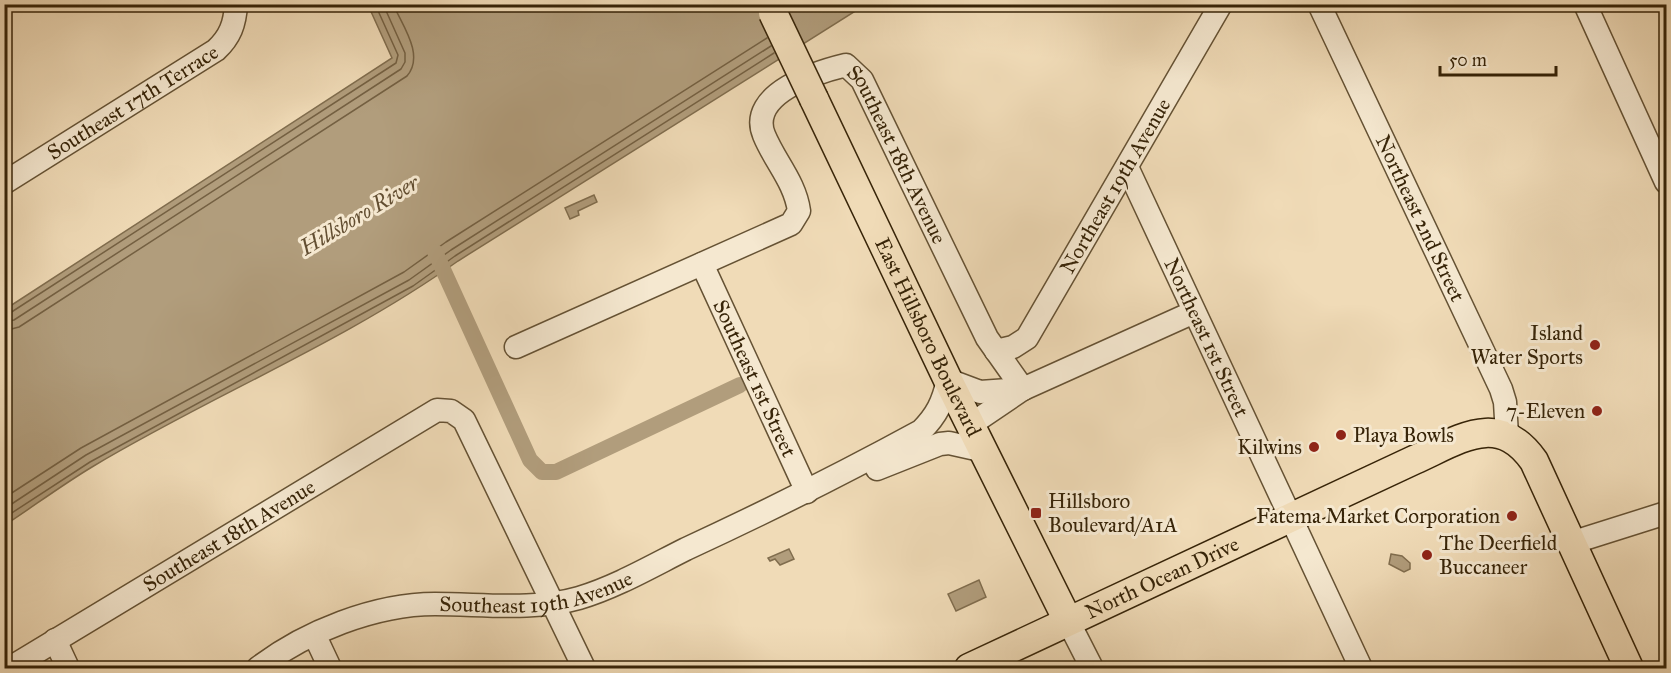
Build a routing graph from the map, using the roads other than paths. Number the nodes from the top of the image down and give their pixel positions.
1 (236, 4) edge
2 (769, 4) edge
3 (1221, 4) edge
4 (1319, 4) edge
5 (1585, 4) edge
6 (1127, 167) junction
7 (1666, 182) edge
8 (4, 183) edge
9 (702, 264) junction
10 (1194, 312) junction
11 (516, 347) dead end
12 (996, 351) junction
13 (948, 380) junction
14 (1023, 389) junction
15 (970, 425) junction
16 (1507, 435) junction
17 (985, 451) junction
18 (807, 492) junction
19 (1666, 513) edge
20 (1291, 518) junction
21 (1571, 543) junction
22 (553, 603) junction
23 (1068, 621) junction
24 (315, 636) junction
25 (55, 640) junction
26 (10, 669) edge
27 (68, 669) edge
28 (258, 669) edge
29 (330, 669) edge
30 (584, 669) edge
31 (969, 669) edge
32 (1092, 669) edge
33 (1361, 669) edge
34 (1629, 669) edge

1 - 8 street, Southeast 17th Terrace
2 - 13 main road, East Hillsboro Boulevard, bridge
3 - 6 street, Northeast 19th Avenue
4 - 16 street, Northeast 2nd Street
5 - 7 street
6 - 10 street, Northeast 1st Street
6 - 12 street, Northeast 19th Avenue
9 - 11 street, Southeast 18th Avenue
9 - 12 street, Southeast 18th Avenue
9 - 18 street, Southeast 1st Street
10 - 14 street
10 - 20 street, Northeast 1st Street
12 - 14 street, Southeast 18th Avenue
13 - 14 street
13 - 15 main road, East Hillsboro Boulevard
13 - 18 street, Southeast 19th Avenue
14 - 15 street
15 - 17 main road, East Hillsboro Boulevard
16 - 20 main road, North Ocean Drive
16 - 21 main road
17 - 18 street, Southeast 19th Avenue
17 - 23 main road, East Hillsboro Boulevard
18 - 22 street, Southeast 19th Avenue
19 - 21 street
20 - 23 main road, North Ocean Drive
20 - 33 street, Northeast 1st Street
21 - 34 main road
22 - 24 street, Southeast 19th Avenue
22 - 25 street, Southeast 18th Avenue
22 - 30 street
23 - 31 main road, North Ocean Drive
23 - 32 street, East Hillsboro Boulevard
24 - 28 street, Southeast 19th Avenue
24 - 29 street
25 - 26 street, Southeast 18th Avenue
25 - 27 street

